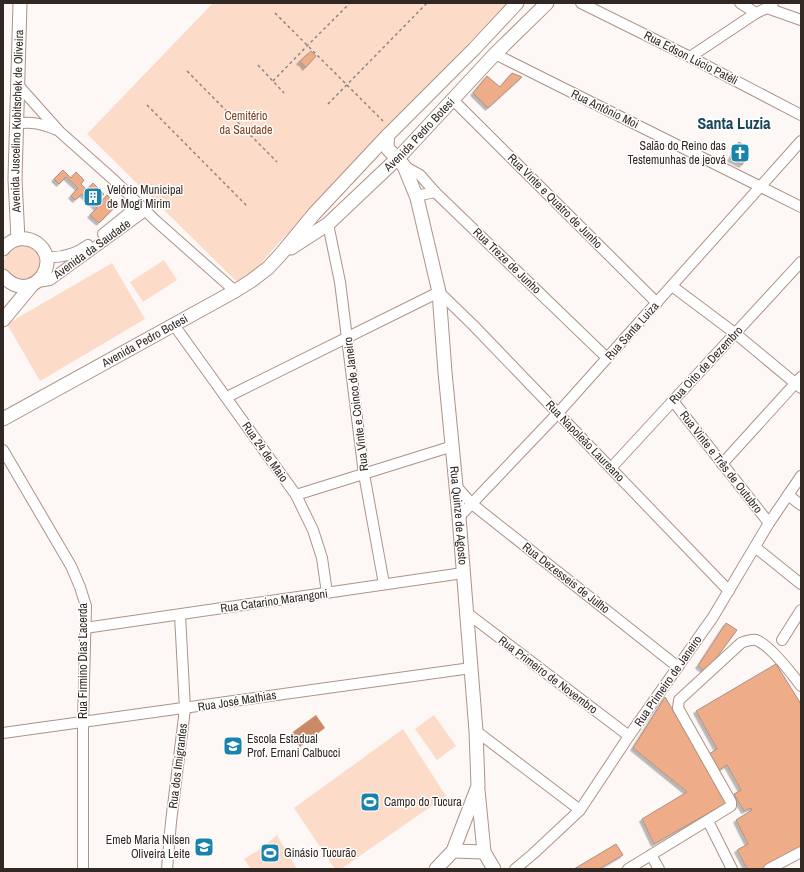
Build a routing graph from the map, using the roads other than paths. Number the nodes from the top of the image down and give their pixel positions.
1 (20, 3) edge
2 (517, 3) edge
3 (547, 3) edge
4 (581, 3) edge
5 (740, 3) edge
6 (770, 6) edge
7 (756, 13) junction
8 (801, 20) edge
9 (474, 49) junction
10 (495, 54) junction
11 (690, 57) junction
12 (18, 85) junction
13 (452, 99) junction
14 (801, 115) edge
15 (16, 124) junction
16 (60, 132) junction
17 (388, 135) junction
18 (801, 141) edge
19 (401, 162) junction
20 (761, 186) junction
21 (435, 192) junction
22 (417, 198) junction
23 (801, 207) edge
24 (142, 208) junction
25 (328, 224) junction
26 (18, 239) junction
27 (3, 249) edge
28 (281, 254) junction
29 (46, 257) junction
30 (801, 262) edge
31 (3, 276) edge
32 (34, 283) junction
33 (672, 286) junction
34 (235, 291) junction
35 (439, 292) junction
36 (657, 303) junction
37 (3, 320) edge
38 (174, 325) junction
39 (736, 334) junction
40 (348, 336) junction
41 (607, 358) junction
42 (799, 383) edge
43 (227, 397) junction
44 (673, 400) junction
45 (558, 413) junction
46 (3, 419) edge
47 (453, 446) junction
48 (3, 450) edge
49 (722, 464) junction
50 (611, 468) junction
51 (364, 474) junction
52 (801, 476) edge
53 (456, 486) junction
54 (296, 495) junction
55 (788, 495) junction
56 (472, 504) junction
57 (801, 504) edge
58 (459, 517) junction
59 (769, 523) junction
60 (755, 547) junction
61 (463, 573) junction
62 (384, 584) junction
63 (801, 584) edge
64 (729, 591) junction
65 (327, 593) junction
66 (800, 612) edge
67 (180, 614) junction
68 (466, 614) junction
69 (85, 628) junction
70 (782, 640) dead end
71 (678, 667) junction
72 (471, 668) junction
73 (801, 686) edge
74 (185, 709) junction
75 (83, 722) junction
76 (476, 731) junction
77 (3, 733) edge
78 (628, 736) junction
79 (478, 786) junction
80 (580, 810) junction
81 (708, 820) junction
82 (452, 851) junction
83 (484, 852) junction
84 (801, 852) edge
85 (651, 855) junction
86 (83, 869) edge
87 (168, 869) edge
88 (436, 869) edge
89 (494, 869) edge
90 (515, 869) edge
91 (628, 869) edge
92 (659, 869) edge
93 (732, 869) edge
94 (769, 869) edge

1 - 12 main road, Avenida Juscelino Kubitschek de Oliveira
2 - 9 main road, Avenida Pedro Botesi
3 - 10 main road, Avenida Pedro Botesi
4 - 11 street, Rua Edson Lúcio Patéli
5 - 7 street
6 - 7 street
6 - 8 street
7 - 11 street
9 - 10 main road
9 - 17 main road, Avenida Pedro Botesi
10 - 13 main road, Avenida Pedro Botesi
10 - 20 street, Rua Antônio Moi
11 - 14 street, Rua Edson Lúcio Patéli
12 - 15 main road, Avenida Juscelino Kubitschek de Oliveira
12 - 16 street
13 - 19 main road, Avenida Pedro Botesi
13 - 36 street, Rua Vinte e Quatro de Junho
15 - 16 street
15 - 26 main road, Avenida Juscelino Kubitschek de Oliveira
16 - 24 street
17 - 19 main road, Rua Quinze de Agosto
17 - 28 main road, Avenida Pedro Botesi
18 - 20 street, Rua Santa Luiza
19 - 21 street, Rua Treze de Junho
19 - 22 main road, Rua Quinze de Agosto
19 - 25 main road, Avenida Pedro Botesi
20 - 23 street, Rua Antônio Moi
20 - 33 street, Rua Santa Luiza
21 - 22 street
21 - 41 street, Rua Treze de Junho
22 - 35 main road, Rua Quinze de Agosto
24 - 29 street, Avenida da Saudade
24 - 32 street, Avenida da Saudade
24 - 34 street
25 - 28 main road, Avenida Pedro Botesi
25 - 40 street, Rua Vinte e Coinco de Janeiro
26 - 27 main road
26 - 29 main road
28 - 34 main road, Avenida Pedro Botesi
29 - 32 main road
30 - 39 street, Rua Oito de Dezembro
31 - 32 main road
32 - 37 main road
33 - 36 street, Rua Santa Luiza
33 - 39 street
34 - 38 main road, Avenida Pedro Botesi
35 - 40 street
35 - 45 street, Rua Napoleão Laureano
35 - 47 main road, Rua Quinze de Agosto
36 - 41 street, Rua Santa Luiza
38 - 43 street, Rua 24 de Maio
38 - 46 main road, Avenida Pedro Botesi
39 - 42 street
39 - 44 street, Rua Oito de Dezembro
40 - 43 street
40 - 51 street, Rua Vinte e Coinco de Janeiro
41 - 45 street, Rua Santa Luiza
42 - 49 street
43 - 54 street, Rua 24 de Maio
44 - 49 street, Rua Vinte e Três de Outubro
44 - 50 street, Rua Oito de Dezembro
45 - 50 street, Rua Napoleão Laureano
45 - 56 street, Rua Santa Luiza
47 - 51 street
47 - 53 main road, Rua Quinze de Agosto
48 - 69 street, Rua Firmino Dias Lacerda
49 - 59 street, Rua Vinte e Três de Outubro
50 - 64 street, Rua Napoleão Laureano
51 - 54 street
51 - 62 street, Rua Vinte e Coinco de Janeiro
52 - 55 street, Rua Primeiro de Janeiro
53 - 56 street, Rua Dezesseis de Julho
53 - 58 main road, Rua Quinze de Agosto
54 - 65 street, Rua 24 de Maio
55 - 57 street
55 - 59 street, Rua Primeiro de Janeiro
56 - 58 street, Rua Santa Luiza
56 - 71 street, Rua Dezesseis de Julho
58 - 61 main road, Rua Quinze de Agosto
59 - 60 street, Rua Primeiro de Janeiro
60 - 63 street
60 - 64 street, Rua Primeiro de Janeiro
61 - 62 street, Rua Catarino Marangoni
61 - 68 main road, Rua Quinze de Agosto
62 - 65 street, Rua Catarino Marangoni
64 - 71 street, Rua Primeiro de Janeiro
65 - 67 street, Rua Catarino Marangoni
66 - 70 street
67 - 69 street, Rua Catarino Marangoni
67 - 74 street, Rua dos Imigrantes
68 - 72 main road, Rua Quinze de Agosto
68 - 78 street, Rua Primeiro de Novembro
69 - 75 street, Rua Firmino Dias Lacerda
71 - 78 street, Rua Primeiro de Janeiro
72 - 74 street, Rua José Mathias
72 - 76 main road, Rua Quinze de Agosto
73 - 81 street
74 - 75 street, Rua José Mathias
74 - 87 street, Rua dos Imigrantes
75 - 77 street, Rua José Mathias
75 - 86 street, Rua Firmino Dias Lacerda
76 - 79 main road, Rua Quinze de Agosto
76 - 80 street
78 - 80 street, Rua Primeiro de Janeiro
79 - 82 main road, Rua Quinze de Agosto
79 - 83 main road
80 - 90 street, Rua Primeiro de Janeiro
81 - 85 street
81 - 93 street
82 - 83 main road
82 - 88 main road, Rua Quinze de Agosto
83 - 89 main road
84 - 94 street
85 - 91 street
85 - 92 street

